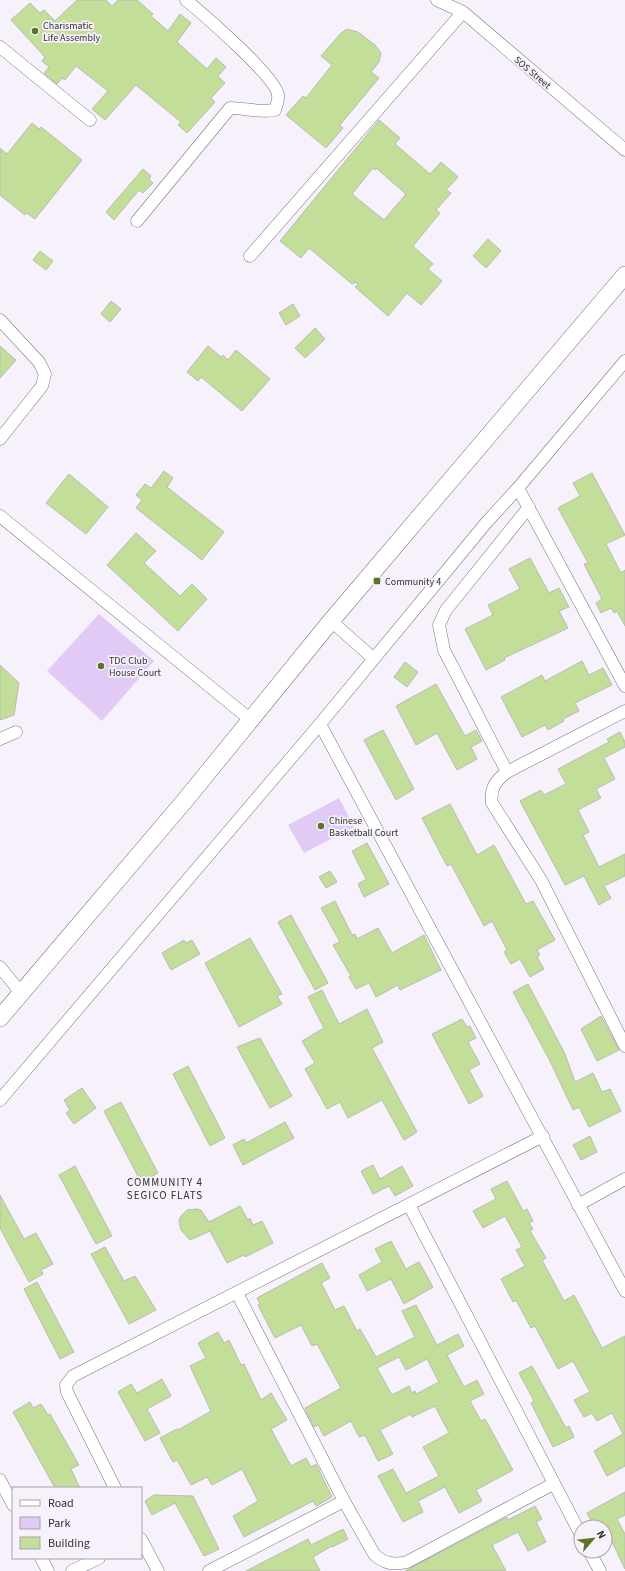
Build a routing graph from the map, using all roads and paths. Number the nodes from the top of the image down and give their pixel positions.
1 (186, 0) edge
2 (437, 0) edge
3 (463, 12) junction
4 (0, 47) edge
5 (90, 120) dead end
6 (625, 150) edge
7 (137, 221) dead end
8 (250, 256) dead end
9 (625, 275) edge
10 (0, 320) edge
11 (625, 362) edge
12 (0, 438) edge
13 (518, 488) junction
14 (529, 508) junction
15 (0, 516) edge
16 (331, 621) junction
17 (374, 659) junction
18 (625, 686) edge
19 (625, 711) edge
20 (251, 720) junction
21 (320, 724) junction
22 (16, 732) dead end
23 (0, 739) edge
24 (507, 772) junction
25 (0, 967) edge
26 (21, 993) junction
27 (0, 1018) edge
28 (625, 1046) edge
29 (0, 1100) edge
30 (543, 1136) junction
31 (625, 1179) edge
32 (409, 1205) junction
33 (578, 1205) junction
34 (625, 1291) edge
35 (237, 1293) junction
36 (0, 1480) edge
37 (553, 1484) junction
38 (114, 1487) edge
39 (344, 1501) junction
40 (12, 1503) edge
41 (573, 1520) edge
42 (142, 1541) edge
43 (42, 1559) edge
44 (97, 1559) edge
45 (593, 1559) edge
46 (48, 1571) edge
47 (72, 1571) edge
48 (158, 1571) edge
49 (209, 1571) edge
50 (600, 1571) edge

1 - 7 street
2 - 3 street, SOS Street
3 - 6 street, SOS Street
3 - 8 street
4 - 5 street
9 - 16 main road
10 - 12 street
11 - 13 street
13 - 14 street
13 - 17 street
14 - 18 street
14 - 24 street
15 - 20 street
16 - 17 street
16 - 20 main road
17 - 21 street
19 - 24 street
20 - 26 main road
21 - 29 street
21 - 30 street
22 - 23 street
24 - 28 street
25 - 26 street
26 - 27 main road
30 - 32 street
30 - 33 street
31 - 33 street
32 - 35 street
32 - 37 street
33 - 34 street
35 - 38 street
35 - 39 street
36 - 40 street
37 - 39 street
37 - 41 street
39 - 49 street
42 - 48 street
43 - 46 street
44 - 47 street
45 - 50 street

